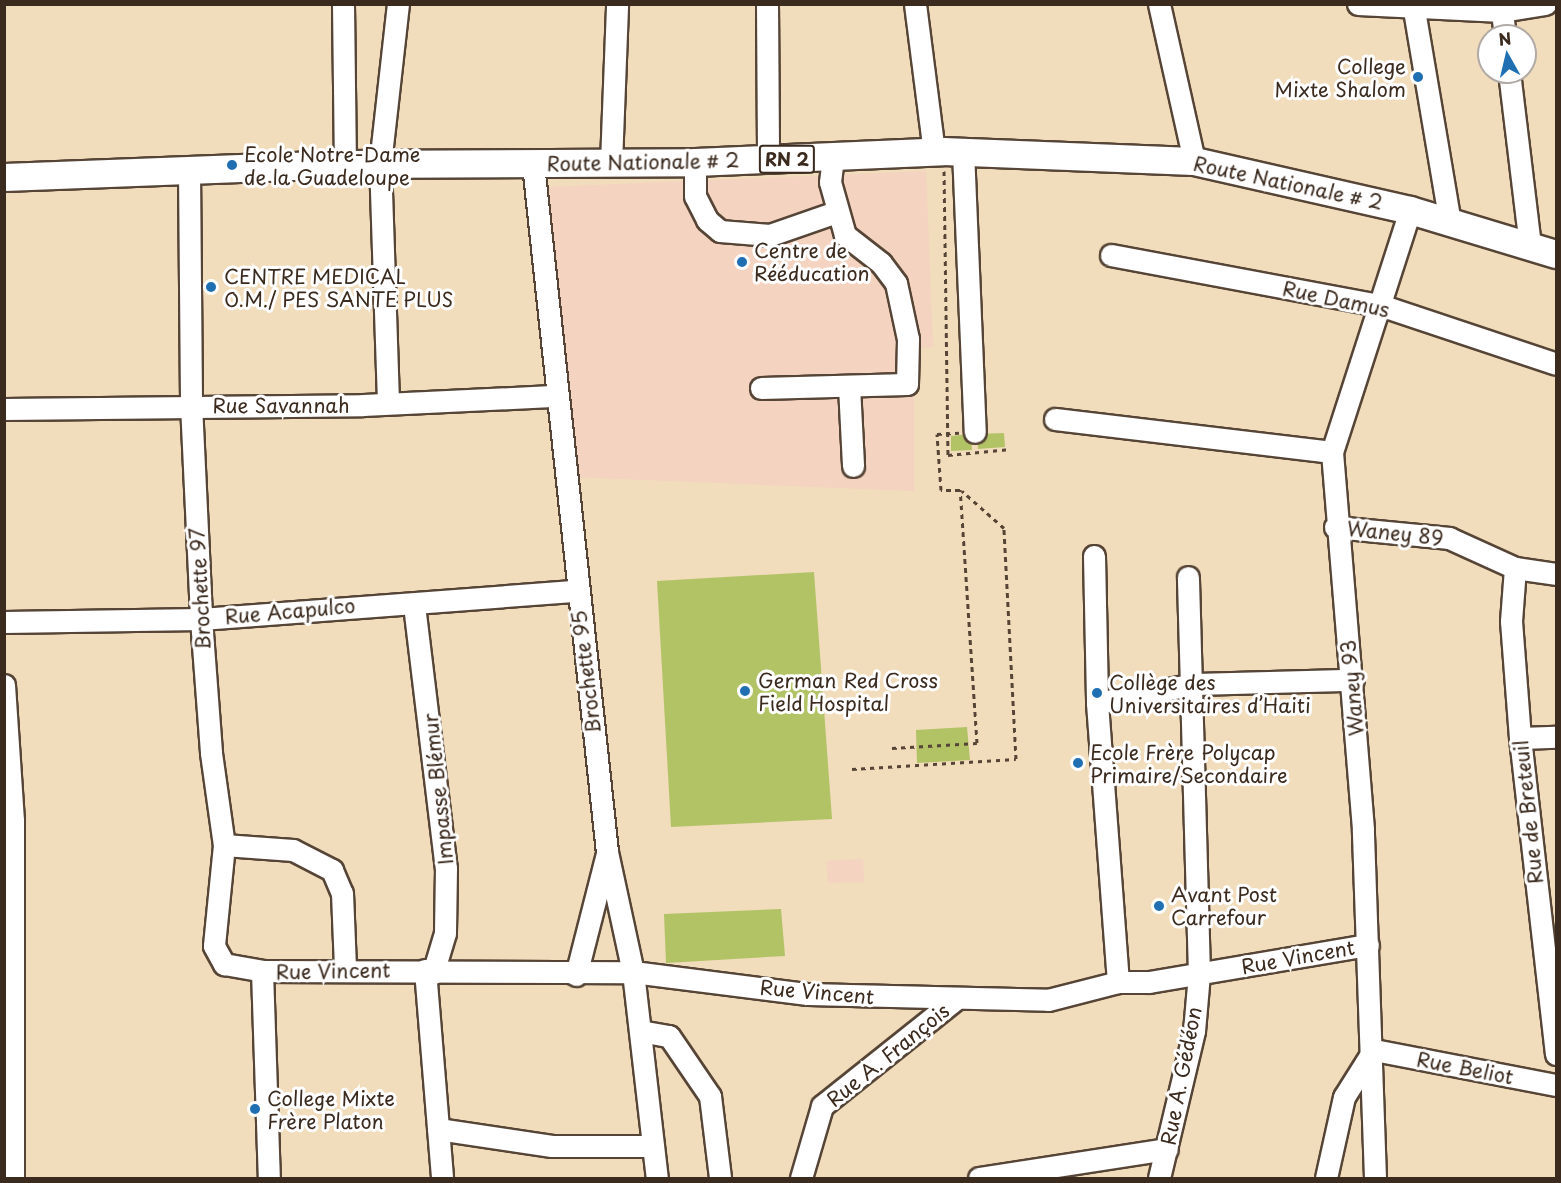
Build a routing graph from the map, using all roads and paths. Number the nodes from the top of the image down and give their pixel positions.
1 (343, 4) edge
2 (398, 4) edge
3 (617, 4) edge
4 (767, 4) edge
5 (915, 4) edge
6 (1159, 4) edge
7 (1358, 4) edge
8 (1545, 4) edge
9 (1414, 7) edge
10 (1501, 8) edge
11 (1503, 24) edge
12 (1510, 84) edge
13 (934, 152) junction
14 (963, 152) junction
15 (833, 158) junction
16 (768, 159) junction
17 (1194, 161) junction
18 (694, 162) junction
19 (611, 163) junction
20 (345, 164) junction
21 (380, 164) junction
22 (533, 164) junction
23 (189, 170) junction
24 (4, 177) edge
25 (1410, 210) junction
26 (836, 212) junction
27 (1450, 223) junction
28 (1530, 244) junction
29 (1557, 254) edge
30 (1111, 255) dead end
31 (1383, 306) junction
32 (1557, 364) edge
33 (849, 386) junction
34 (762, 388) dead end
35 (557, 396) junction
36 (388, 402) junction
37 (191, 404) junction
38 (4, 409) edge
39 (1055, 419) dead end
40 (975, 432) dead end
41 (937, 434) dead end
42 (1332, 452) junction
43 (853, 466) dead end
44 (960, 490) junction
45 (1335, 527) junction
46 (1094, 556) dead end
47 (1515, 568) junction
48 (1557, 574) edge
49 (1188, 577) dead end
50 (576, 591) junction
51 (414, 605) junction
52 (201, 619) junction
53 (4, 622) edge
54 (1353, 680) junction
55 (1195, 684) junction
56 (4, 685) edge
57 (1097, 703) junction
58 (1557, 737) edge
59 (1520, 738) junction
60 (892, 748) dead end
61 (852, 770) dead end
62 (224, 845) junction
63 (607, 852) junction
64 (1368, 945) junction
65 (345, 969) junction
66 (262, 971) junction
67 (429, 971) junction
68 (633, 972) junction
69 (1199, 974) junction
70 (576, 975) junction
71 (1118, 982) junction
72 (9, 999) edge
73 (955, 1000) junction
74 (640, 1031) junction
75 (1374, 1050) junction
76 (1557, 1054) edge
77 (1557, 1085) edge
78 (438, 1129) junction
79 (653, 1146) junction
80 (1167, 1149) junction
81 (10, 1177) edge
82 (269, 1179) edge
83 (442, 1179) edge
84 (657, 1179) edge
85 (720, 1179) edge
86 (801, 1179) edge
87 (979, 1179) edge
88 (1160, 1179) edge
89 (1326, 1179) edge
90 (1375, 1179) edge

1 - 20 street
2 - 21 street
3 - 19 street
4 - 16 street
5 - 13 street
6 - 17 street
7 - 9 street
8 - 10 street
9 - 10 street
9 - 27 street
10 - 11 street
12 - 28 street
13 - 14 main road, Route Nationale # 2 / RN 2
13 - 15 main road, Route Nationale # 2 / RN 2
14 - 17 main road, Route Nationale # 2 / RN 2
14 - 40 street
15 - 16 main road, Route Nationale # 2 / RN 2
15 - 26 street
16 - 18 main road, Route Nationale # 2 / RN 2
17 - 25 main road, Route Nationale # 2 / RN 2
18 - 19 main road, Route Nationale # 2 / RN 2
18 - 26 street
19 - 22 main road, Route Nationale # 2 / RN 2
20 - 21 main road, Route Nationale # 2 / RN 2
20 - 23 main road, Route Nationale # 2 / RN 2
21 - 22 main road, Route Nationale # 2 / RN 2
21 - 36 street
22 - 35 street, Brochette 95
23 - 24 main road, Route Nationale # 2 / RN 2
23 - 37 street, Brochette 97
25 - 27 main road, Route Nationale # 2 / RN 2
25 - 31 street, Waney 93
26 - 33 street
27 - 28 main road, Route Nationale # 2 / RN 2
28 - 29 main road, Route Nationale # 2 / RN 2
30 - 31 street, Rue Damus
31 - 32 street, Rue Damus
31 - 42 street, Waney 93
33 - 34 street
33 - 43 street
35 - 36 street, Rue Savannah
35 - 50 street, Brochette 95
36 - 37 street, Rue Savannah
37 - 38 street, Rue Savannah
37 - 52 street, Brochette 97
39 - 42 street
41 - 44 path
42 - 45 street, Waney 93
44 - 60 path
44 - 61 path
45 - 47 street, Waney 89
45 - 54 street, Waney 93
46 - 57 street
47 - 48 street, Waney 89
47 - 59 street, Rue de Breteuil
49 - 55 street, Rue A. Gédéon
50 - 51 street, Rue Acapulco
50 - 63 street, Brochette 95
51 - 52 street, Rue Acapulco
51 - 67 street, Impasse Blémur
52 - 53 street, Rue Acapulco
52 - 62 street, Brochette 97
54 - 55 street
54 - 64 street, Waney 93
55 - 57 street
55 - 69 street, Rue A. Gédéon
56 - 72 street
57 - 71 street
58 - 59 street
59 - 76 street, Rue de Breteuil
62 - 65 street
62 - 66 street, Brochette 97
63 - 68 street, Brochette 95
63 - 70 street
64 - 69 street, Rue Vincent
64 - 75 street, Waney 93
65 - 66 street, Rue Vincent
65 - 67 street, Rue Vincent
66 - 82 street
67 - 70 street, Rue Vincent
67 - 78 street
68 - 70 street, Rue Vincent
68 - 73 street, Rue Vincent
68 - 74 street, Brochette 95
69 - 71 street, Rue Vincent
69 - 80 street, Rue A. Gédéon
71 - 73 street, Rue Vincent
72 - 81 street
73 - 86 street, Rue A. François
74 - 79 street, Brochette 95
74 - 85 street
75 - 77 street, Rue Beliot
75 - 89 street
75 - 90 street, Waney 93
78 - 79 street
78 - 83 street
79 - 84 street, Brochette 95
80 - 87 street
80 - 88 street, Rue A. Gédéon

